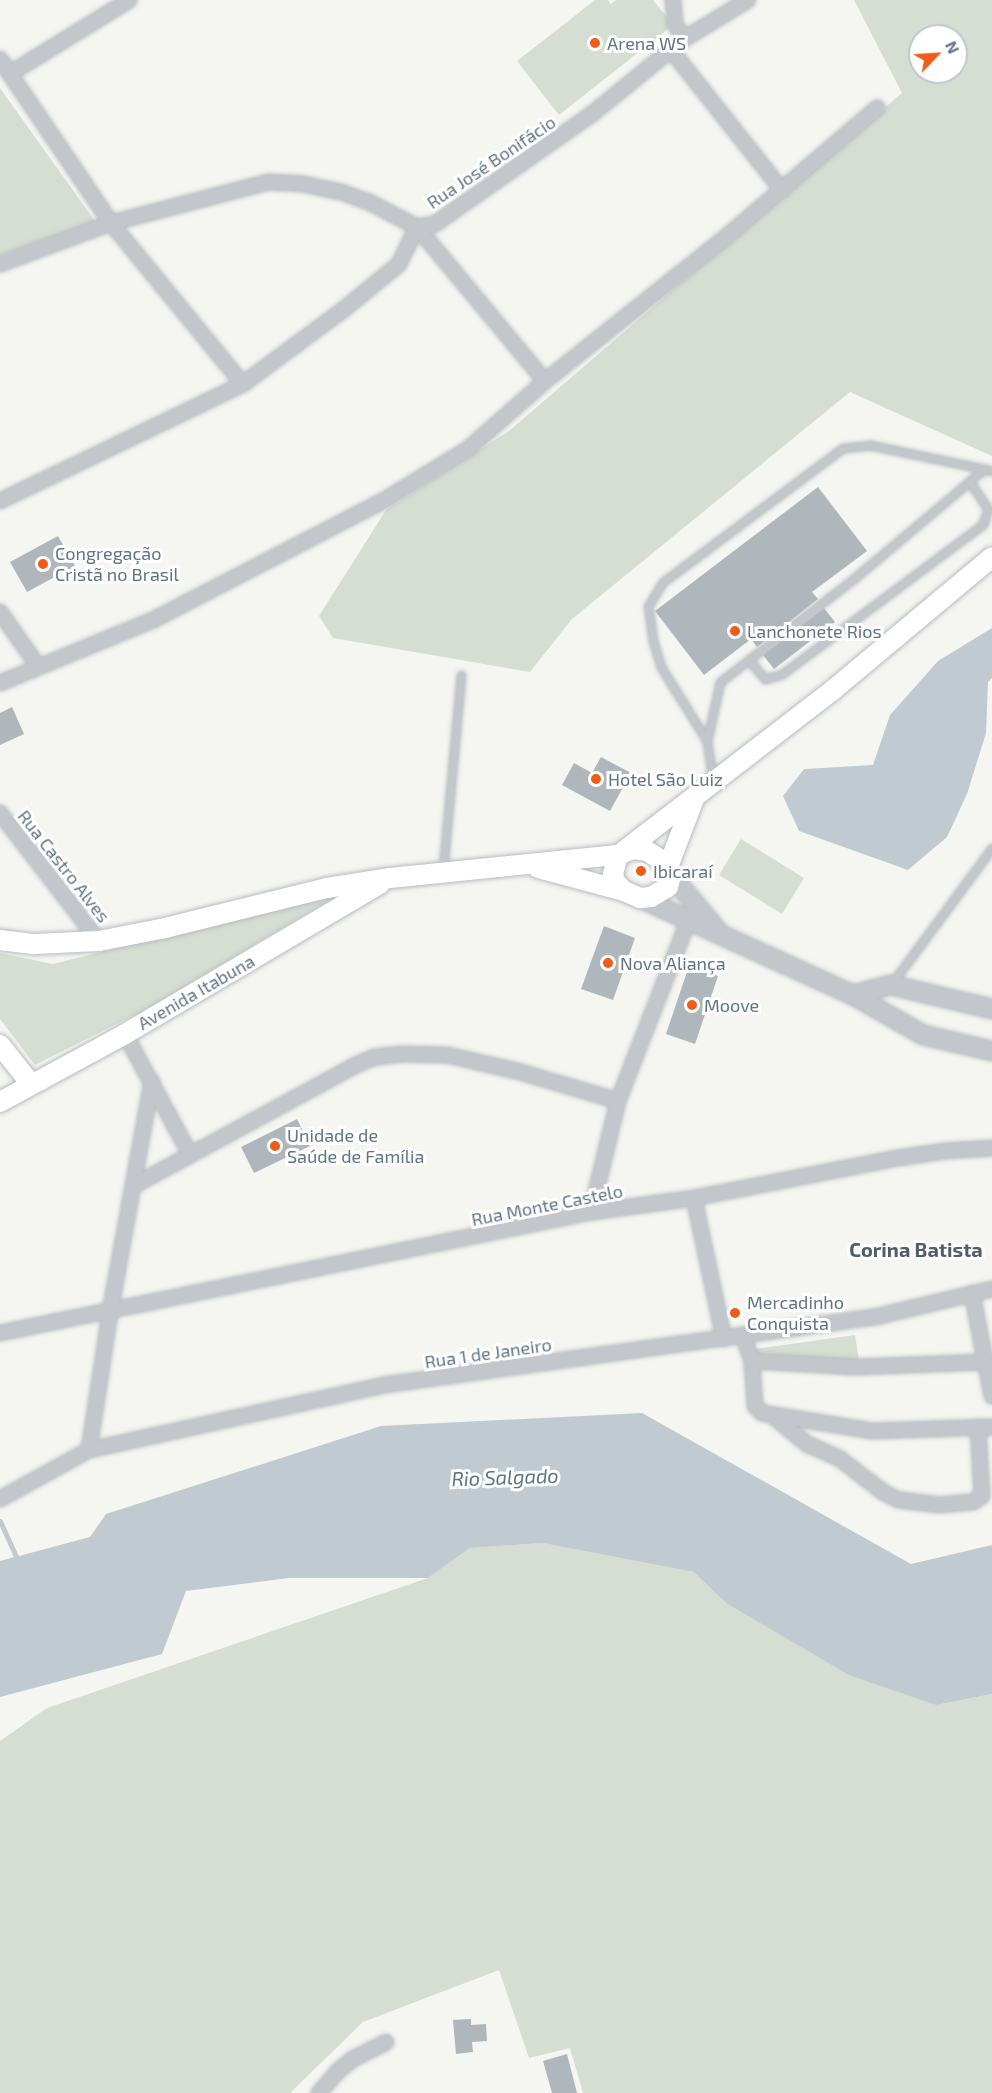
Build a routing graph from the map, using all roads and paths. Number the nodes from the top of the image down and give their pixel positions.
1 (129, 0) edge
2 (674, 0) edge
3 (748, 0) edge
4 (684, 39) junction
5 (671, 50) junction
6 (0, 59) edge
7 (10, 73) junction
8 (877, 108) dead end
9 (782, 190) junction
10 (111, 223) junction
11 (417, 227) junction
12 (0, 264) edge
13 (545, 381) junction
14 (243, 384) junction
15 (988, 470) edge
16 (969, 482) junction
17 (0, 501) edge
18 (992, 557) edge
19 (0, 612) edge
20 (749, 660) junction
21 (38, 666) junction
22 (461, 675) dead end
23 (0, 683) edge
24 (706, 741) junction
25 (714, 783) junction
26 (694, 800) junction
27 (0, 813) edge
28 (992, 848) edge
29 (621, 853) junction
30 (527, 865) junction
31 (669, 871) junction
32 (442, 873) junction
33 (390, 878) junction
34 (632, 895) junction
35 (692, 913) junction
36 (0, 940) edge
37 (99, 941) junction
38 (891, 985) junction
39 (853, 995) junction
40 (992, 1009) edge
41 (125, 1034) junction
42 (0, 1045) edge
43 (992, 1051) edge
44 (152, 1082) junction
45 (31, 1084) junction
46 (618, 1101) junction
47 (0, 1102) edge
48 (992, 1149) edge
49 (190, 1154) junction
50 (133, 1186) junction
51 (694, 1198) junction
52 (591, 1212) junction
53 (992, 1289) edge
54 (972, 1293) junction
55 (110, 1312) junction
56 (0, 1333) edge
57 (743, 1336) junction
58 (724, 1339) junction
59 (752, 1361) junction
60 (986, 1362) junction
61 (992, 1396) edge
62 (773, 1416) junction
63 (985, 1427) edge
64 (89, 1450) junction
65 (1, 1499) edge
66 (386, 2042) dead end
67 (319, 2093) edge

1 - 7 street
2 - 4 street
3 - 4 street, Rua José Bonifácio
4 - 5 street, Rua José Bonifácio
5 - 9 street
5 - 11 street, Rua José Bonifácio
6 - 7 street
7 - 10 street
8 - 9 street
9 - 13 street
10 - 11 street, Rua José Bonifácio
10 - 12 street, Rua José Bonifácio
10 - 14 street
11 - 13 street
11 - 14 street
13 - 21 street
14 - 17 street
15 - 16 lane
15 - 24 lane
16 - 20 lane
16 - 20 lane
18 - 25 main road
19 - 21 street
20 - 24 lane
21 - 23 street
22 - 32 lane
24 - 25 lane
25 - 26 main road
26 - 29 main road
26 - 31 main road
27 - 37 street, Rua Castro Alves
28 - 38 lane
29 - 30 main road
29 - 31 main road
29 - 34 main road
30 - 32 main road
30 - 34 main road
31 - 34 main road
31 - 35 street
32 - 33 main road
33 - 37 main road
33 - 41 main road, Avenida Itabuna
34 - 35 street
35 - 39 street
35 - 46 street
36 - 37 main road
38 - 39 street
38 - 40 street
39 - 43 street
41 - 44 street
41 - 45 main road, Avenida Itabuna
42 - 45 main road
44 - 49 street
44 - 50 street
45 - 47 main road, Avenida Itabuna
46 - 49 street
46 - 52 street
48 - 51 street, Rua Monte Castelo
49 - 50 street
50 - 55 street
51 - 52 street, Rua Monte Castelo
51 - 58 street
52 - 55 street, Rua Monte Castelo
53 - 54 street, Rua 1 de Janeiro
54 - 57 street, Rua 1 de Janeiro
54 - 60 street
55 - 56 street, Rua Monte Castelo
55 - 64 street
57 - 58 street, Rua 1 de Janeiro
57 - 59 street
58 - 64 street, Rua 1 de Janeiro
59 - 60 street
59 - 62 street
60 - 61 street
62 - 63 street
62 - 63 street
64 - 65 street, Rua 1 de Janeiro
66 - 67 street

